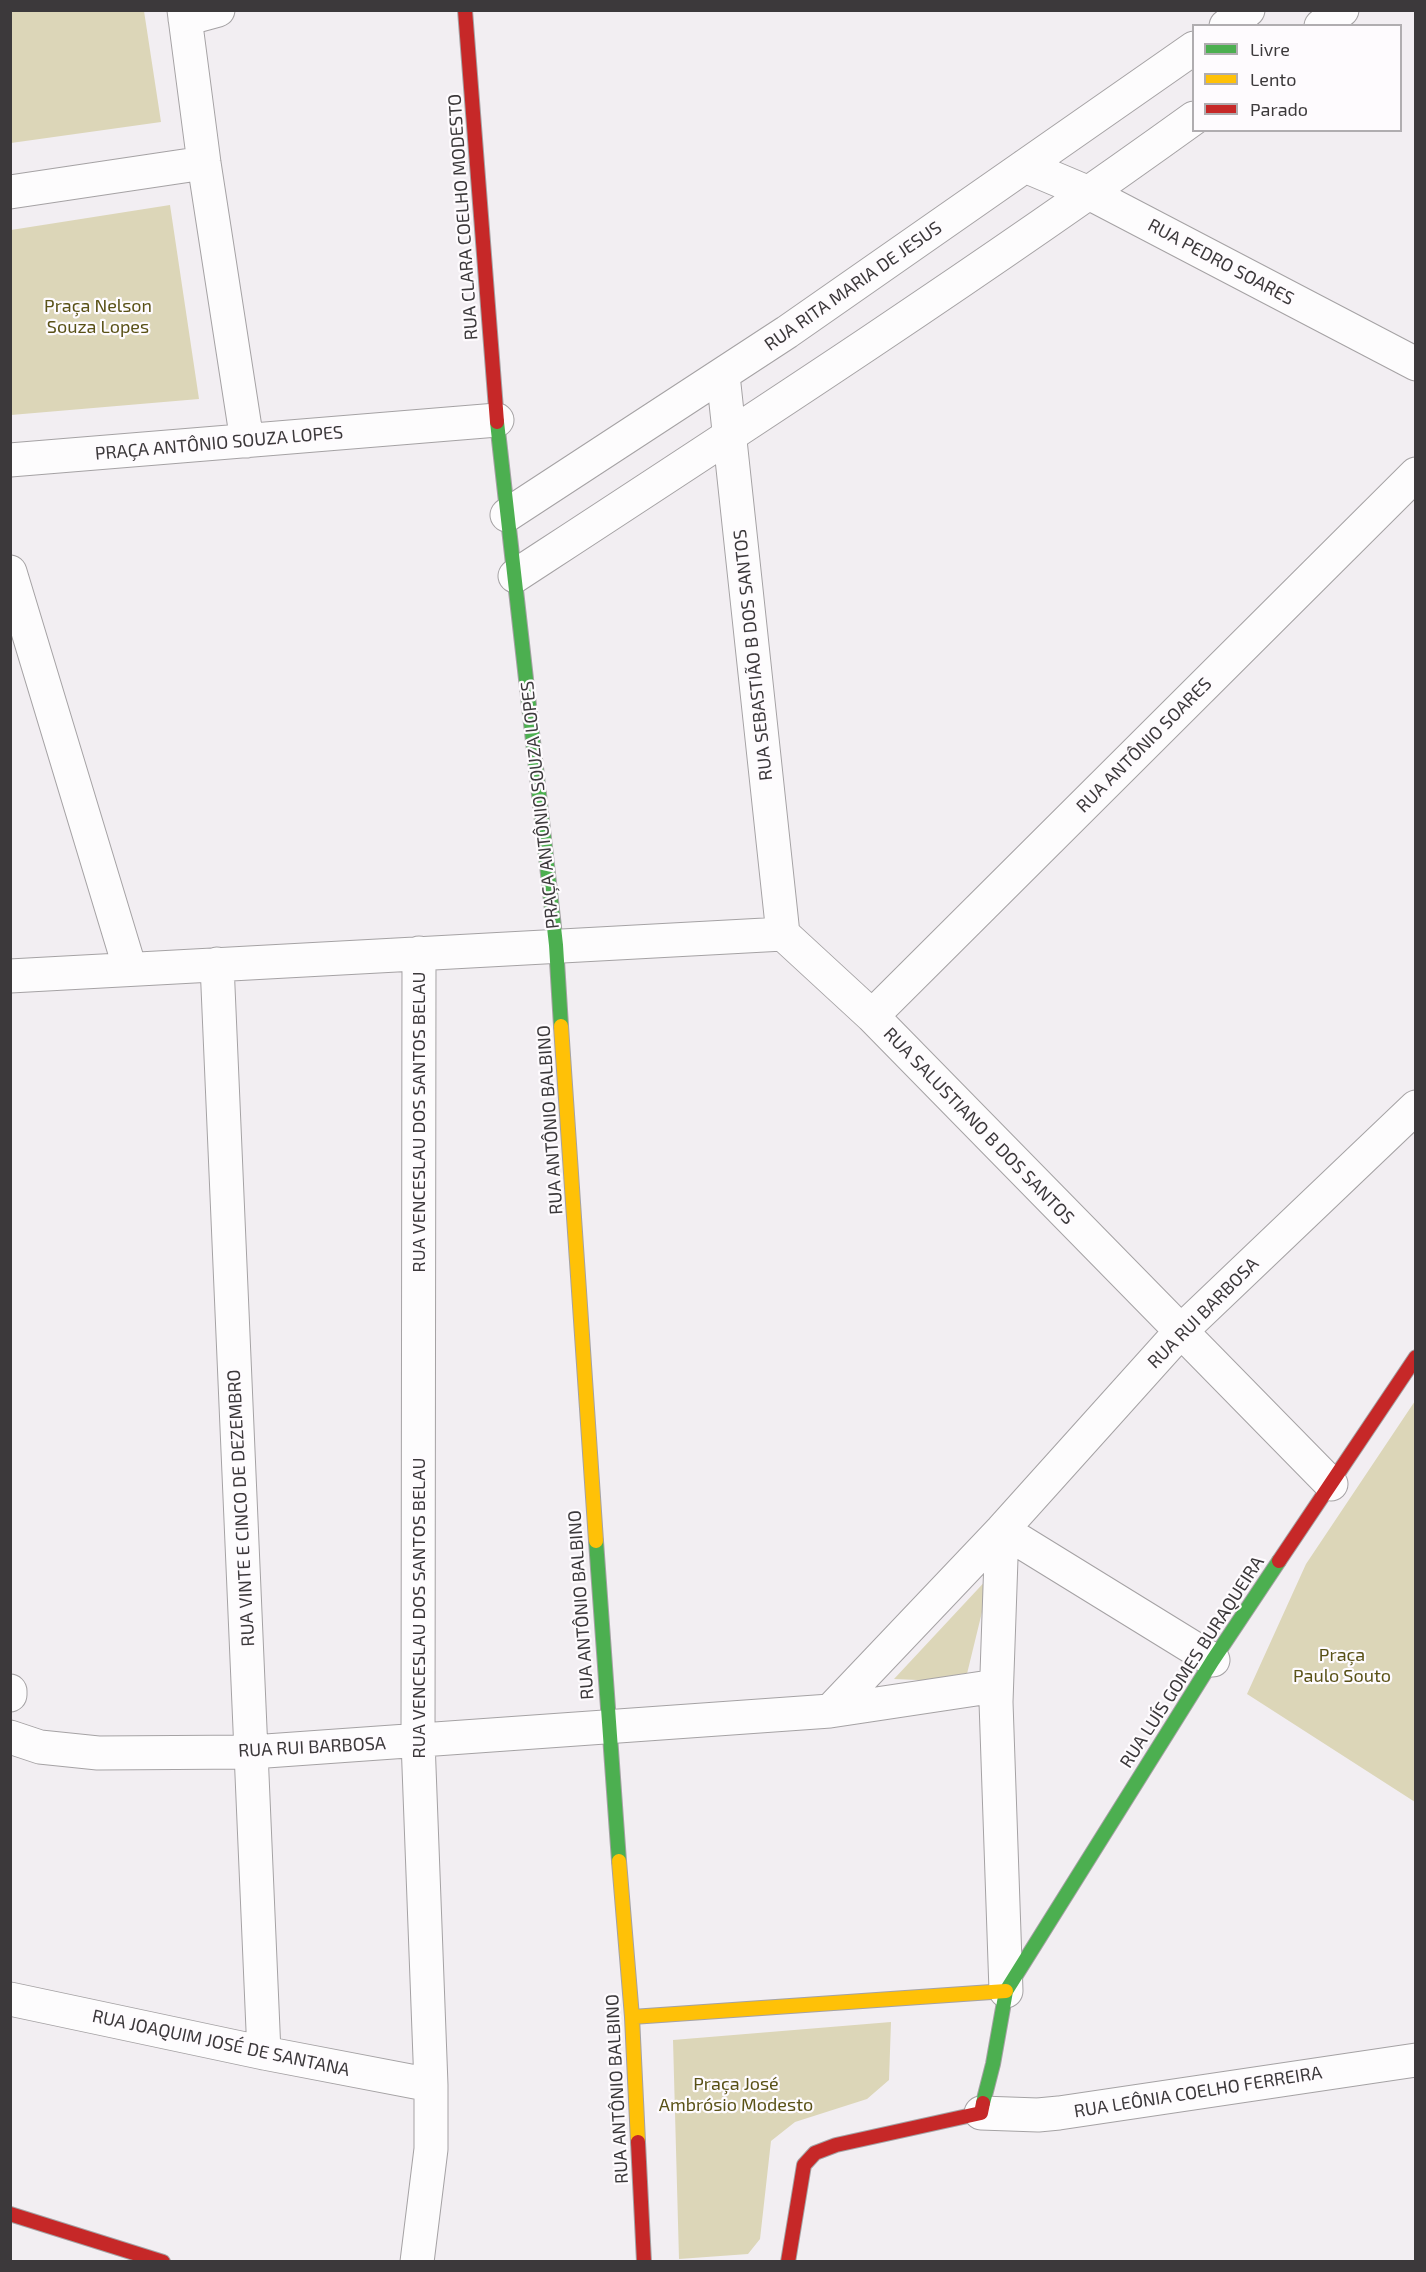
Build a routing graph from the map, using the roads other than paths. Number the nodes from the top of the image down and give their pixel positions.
1 (218, 10) edge
2 (465, 10) edge
3 (1248, 10) edge
4 (1342, 10) edge
5 (184, 15) edge
6 (1229, 24) edge
7 (1324, 24) edge
8 (1192, 49) edge
9 (1192, 119) edge
10 (204, 163) junction
11 (1024, 166) junction
12 (10, 192) edge
13 (1089, 193) junction
14 (1416, 364) edge
15 (723, 375) junction
16 (497, 420) junction
17 (730, 436) junction
18 (247, 441) junction
19 (10, 460) edge
20 (1416, 474) edge
21 (507, 515) junction
22 (10, 572) edge
23 (515, 576) junction
24 (783, 934) junction
25 (556, 945) junction
26 (419, 953) junction
27 (217, 964) junction
28 (130, 969) junction
29 (10, 976) edge
30 (872, 1016) junction
31 (1416, 1107) edge
32 (1181, 1331) junction
33 (1416, 1357) edge
34 (1331, 1484) junction
35 (1002, 1530) junction
36 (1213, 1660) junction
37 (996, 1686) junction
38 (10, 1691) edge
39 (10, 1695) edge
40 (830, 1711) junction
41 (608, 1727) junction
42 (10, 1737) edge
43 (418, 1741) junction
44 (252, 1752) junction
45 (1005, 1991) junction
46 (10, 1999) edge
47 (632, 2017) junction
48 (264, 2053) junction
49 (1416, 2060) edge
50 (431, 2085) junction
51 (981, 2113) junction
52 (10, 2214) edge
53 (164, 2262) edge
54 (417, 2262) edge
55 (644, 2262) edge
56 (788, 2262) edge

1 - 5 street
2 - 16 street, RUA CLARA COELHO MODESTO
3 - 6 street
4 - 7 street
5 - 10 street
8 - 11 street, RUA RITA MARIA DE JESUS
9 - 13 street
10 - 12 street
10 - 18 street
11 - 13 street, RUA PEDRO SOARES
11 - 15 street, RUA RITA MARIA DE JESUS
13 - 14 street, RUA PEDRO SOARES
13 - 17 street
15 - 17 street, RUA SEBASTIÃO B DOS SANTOS
15 - 21 street, RUA RITA MARIA DE JESUS
16 - 18 street, PRAÇA ANTÔNIO SOUZA LOPES
16 - 21 street, PRAÇA ANTÔNIO SOUZA LOPES
17 - 23 street
17 - 24 street, RUA SEBASTIÃO B DOS SANTOS
18 - 19 street, PRAÇA ANTÔNIO SOUZA LOPES
20 - 30 street, RUA ANTÔNIO SOARES
21 - 23 street, PRAÇA ANTÔNIO SOUZA LOPES
22 - 28 street
23 - 25 street, PRAÇA ANTÔNIO SOUZA LOPES
24 - 25 street
24 - 30 street, RUA SALUSTIANO B DOS SANTOS
25 - 26 street, PRAÇA ANTÔNIO SOUZA LOPES
25 - 41 street, RUA ANTÔNIO BALBINO
26 - 27 street, PRAÇA ANTÔNIO SOUZA LOPES
26 - 43 street, RUA VENCESLAU DOS SANTOS BELAU
27 - 28 street, PRAÇA ANTÔNIO SOUZA LOPES
27 - 44 street, RUA VINTE E CINCO DE DEZEMBRO
28 - 29 street, PRAÇA ANTÔNIO SOUZA LOPES
30 - 32 street, RUA SALUSTIANO B DOS SANTOS
31 - 32 street, RUA RUI BARBOSA
32 - 34 street, RUA SALUSTIANO B DOS SANTOS
32 - 35 street, RUA RUI BARBOSA
33 - 34 street, RUA LUÍS GOMES BURAQUEIRA
34 - 36 street, RUA LUÍS GOMES BURAQUEIRA
35 - 36 street
35 - 37 street
35 - 40 street, RUA RUI BARBOSA
36 - 45 street, RUA LUÍS GOMES BURAQUEIRA
37 - 40 street, RUA RUI BARBOSA
37 - 45 street
38 - 39 street
40 - 41 street, RUA RUI BARBOSA
41 - 43 street, RUA RUI BARBOSA
41 - 47 street, RUA ANTÔNIO BALBINO
42 - 44 street, RUA RUI BARBOSA
43 - 44 street, RUA RUI BARBOSA
43 - 50 street, RUA VENCESLAU DOS SANTOS BELAU
44 - 48 street, RUA VINTE E CINCO DE DEZEMBRO
45 - 47 street
45 - 51 street
46 - 48 street, RUA JOAQUIM JOSÉ DE SANTANA
47 - 55 street, RUA ANTÔNIO BALBINO
48 - 50 street, RUA JOAQUIM JOSÉ DE SANTANA
49 - 51 street, RUA LEÔNIA COELHO FERREIRA
50 - 54 street, RUA VENCESLAU DOS SANTOS BELAU
51 - 56 street
52 - 53 street

